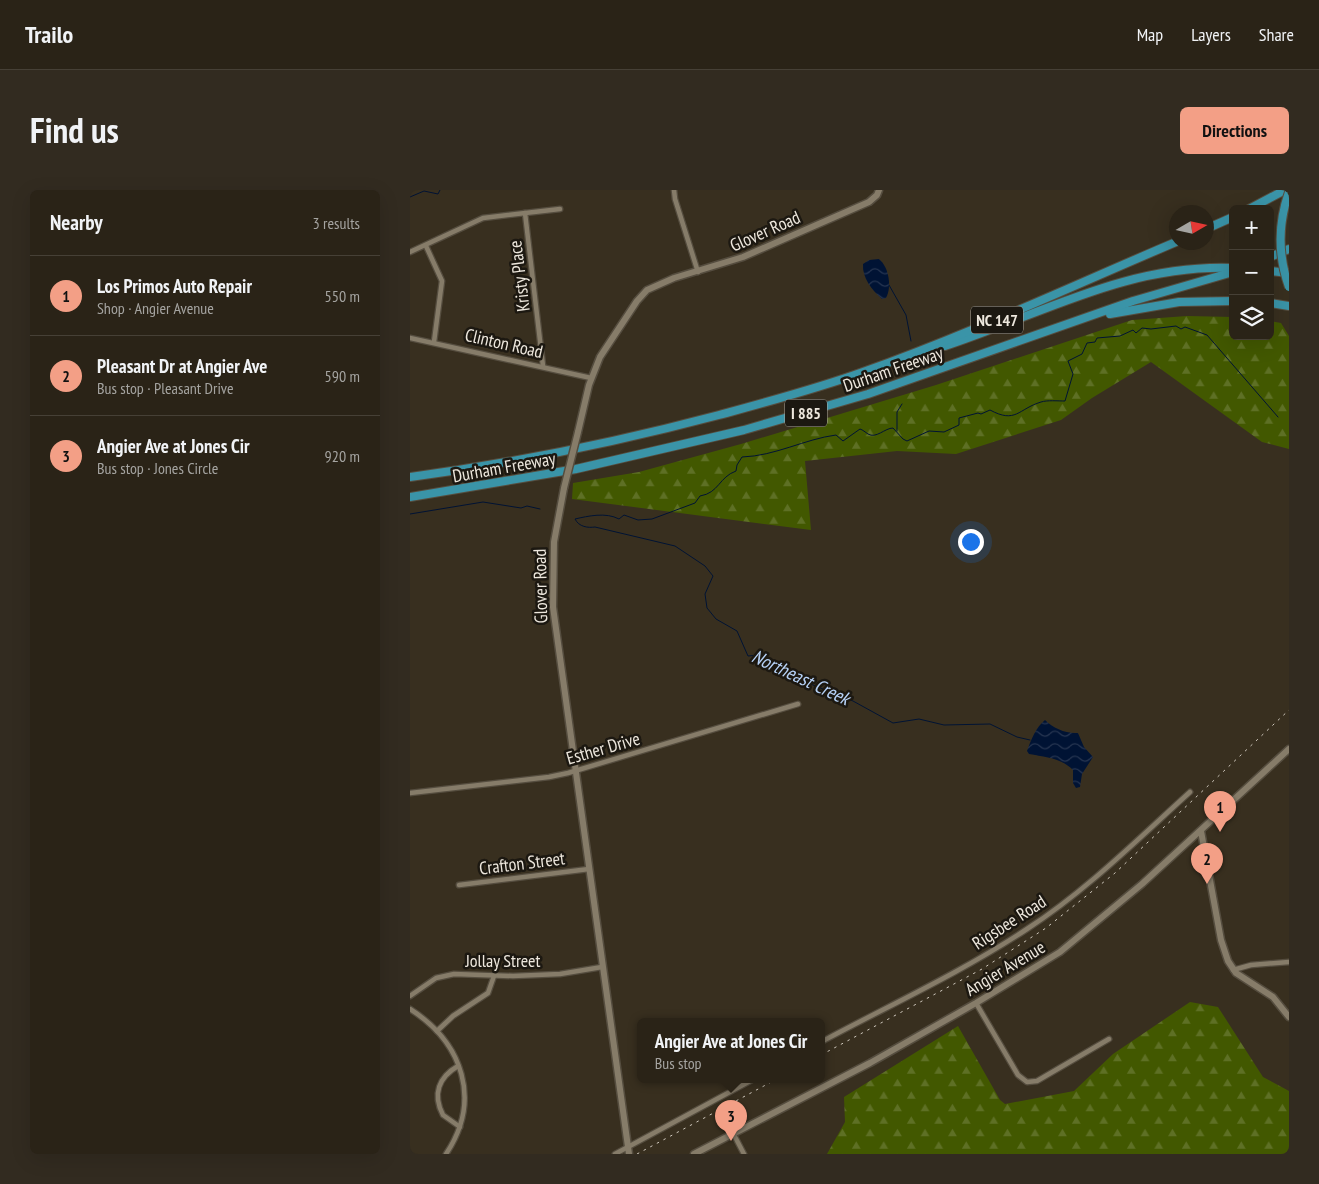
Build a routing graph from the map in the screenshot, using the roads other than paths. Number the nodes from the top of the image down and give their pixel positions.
1 (674, 190) edge
2 (879, 190) edge
3 (1285, 190) edge
4 (1289, 192) edge
5 (1257, 205) edge
6 (560, 208) dead end
7 (525, 213) junction
8 (1229, 219) edge
9 (1214, 225) edge
10 (1169, 245) edge
11 (426, 246) junction
12 (1289, 249) edge
13 (410, 252) edge
14 (1274, 255) edge
15 (1229, 268) edge
16 (698, 272) junction
17 (1274, 272) edge
18 (1229, 273) edge
19 (1289, 274) edge
20 (1289, 287) edge
21 (1229, 300) edge
22 (1274, 304) edge
23 (1289, 306) edge
24 (1071, 323) junction
25 (410, 338) edge
26 (434, 342) junction
27 (542, 366) junction
28 (862, 373) junction
29 (591, 378) junction
30 (410, 477) edge
31 (410, 497) edge
32 (798, 704) dead end
33 (1289, 749) edge
34 (575, 770) junction
35 (1190, 792) dead end
36 (410, 793) edge
37 (1201, 831) junction
38 (589, 869) junction
39 (459, 885) dead end
40 (1289, 962) edge
41 (602, 967) junction
42 (1233, 970) junction
43 (494, 976) junction
44 (410, 996) edge
45 (976, 1003) junction
46 (410, 1009) edge
47 (1289, 1017) edge
48 (437, 1031) junction
49 (1109, 1039) dead end
50 (825, 1040) edge
51 (458, 1066) junction
52 (747, 1083) edge
53 (460, 1127) junction
54 (733, 1133) junction
55 (628, 1151) edge
56 (446, 1154) edge
57 (615, 1154) edge
58 (694, 1154) edge
59 (744, 1154) edge

1 - 16 street
2 - 16 street, Glover Road
3 - 5 highway
4 - 20 highway, bridge
6 - 7 street
7 - 11 street
7 - 27 street, Kristy Place
8 - 9 highway
10 - 28 highway, Durham Freeway / NC 147
11 - 13 street
11 - 26 street
12 - 14 highway
15 - 28 highway, I 885
16 - 29 street, Glover Road
17 - 19 highway
18 - 24 highway, Durham Freeway
21 - 24 highway, I 885
22 - 23 highway
24 - 31 highway, Durham Freeway / I 885
25 - 26 street, Clinton Road
26 - 27 street, Clinton Road
27 - 29 street, Clinton Road
28 - 30 highway, Durham Freeway / I 885
29 - 34 street, Glover Road, bridge
32 - 34 street, Esther Drive
33 - 37 street, Angier Avenue
34 - 36 street, Esther Drive
34 - 38 street, Glover Road
35 - 50 street, Rigsbee Road
37 - 42 street
37 - 45 street, Angier Avenue
38 - 39 street, Crafton Street
38 - 41 street, Glover Road
40 - 42 street
41 - 43 street, Jollay Street
41 - 55 street, Glover Road
42 - 47 street
43 - 44 street, Jollay Street
43 - 48 street
45 - 49 street
45 - 54 street, Angier Avenue
46 - 48 street
48 - 51 street
51 - 53 street
51 - 53 street
52 - 55 street
53 - 56 street
54 - 58 street, Angier Avenue
54 - 59 street
55 - 57 street

